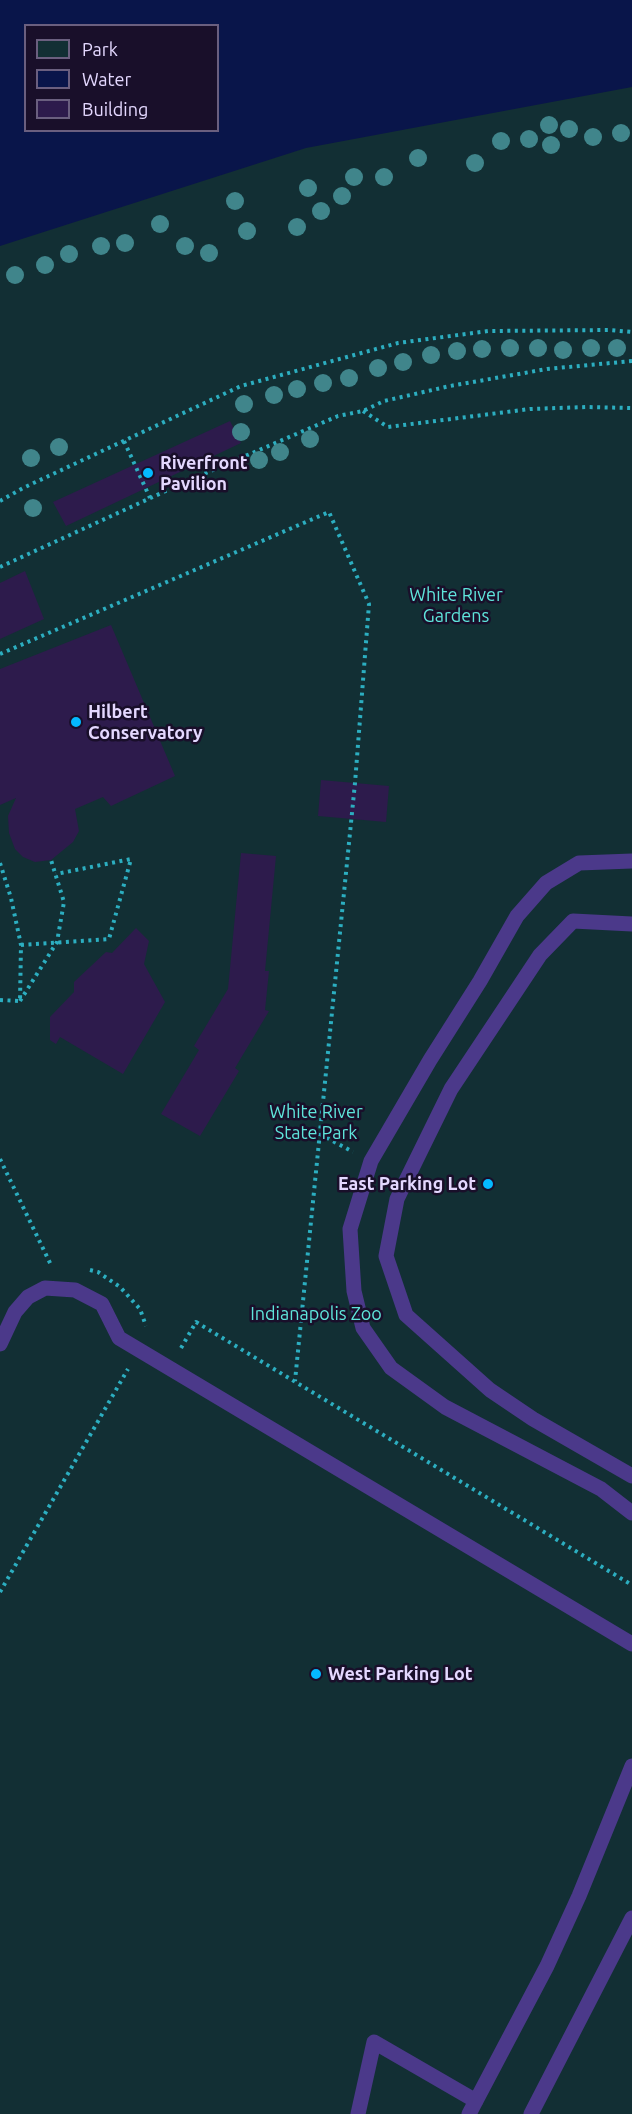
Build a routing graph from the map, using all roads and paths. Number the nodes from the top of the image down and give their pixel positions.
1 (632, 332) edge
2 (632, 361) edge
3 (632, 408) edge
4 (363, 411) junction
5 (124, 441) junction
6 (150, 498) junction
7 (0, 501) edge
8 (0, 567) edge
9 (0, 654) edge
10 (51, 860) dead end
11 (632, 861) edge
12 (0, 863) edge
13 (56, 874) junction
14 (632, 924) edge
15 (57, 942) junction
16 (21, 945) junction
17 (0, 1000) edge
18 (20, 1001) junction
19 (0, 1159) edge
20 (51, 1265) junction
21 (59, 1266) dead end
22 (43, 1268) dead end
23 (87, 1269) dead end
24 (0, 1344) edge
25 (139, 1350) junction
26 (178, 1353) dead end
27 (295, 1381) junction
28 (632, 1476) edge
29 (632, 1513) edge
30 (632, 1585) edge
31 (0, 1592) edge
32 (632, 1644) edge
33 (632, 1766) edge
34 (632, 1918) edge
35 (473, 2107) edge
36 (358, 2114) edge
37 (531, 2114) edge

1 - 5 path
2 - 4 path
3 - 4 path
4 - 6 path
5 - 6 path
5 - 7 path
6 - 8 path
9 - 27 path
10 - 13 path
11 - 29 lane
12 - 16 path
13 - 15 path
13 - 15 path
14 - 28 lane
15 - 16 path
15 - 18 path
16 - 18 path
17 - 18 path
19 - 20 path
20 - 21 path
20 - 22 path
23 - 25 path
24 - 25 lane
25 - 31 path
25 - 32 lane
26 - 27 path
27 - 30 path
33 - 35 lane
34 - 37 lane
35 - 36 lane

